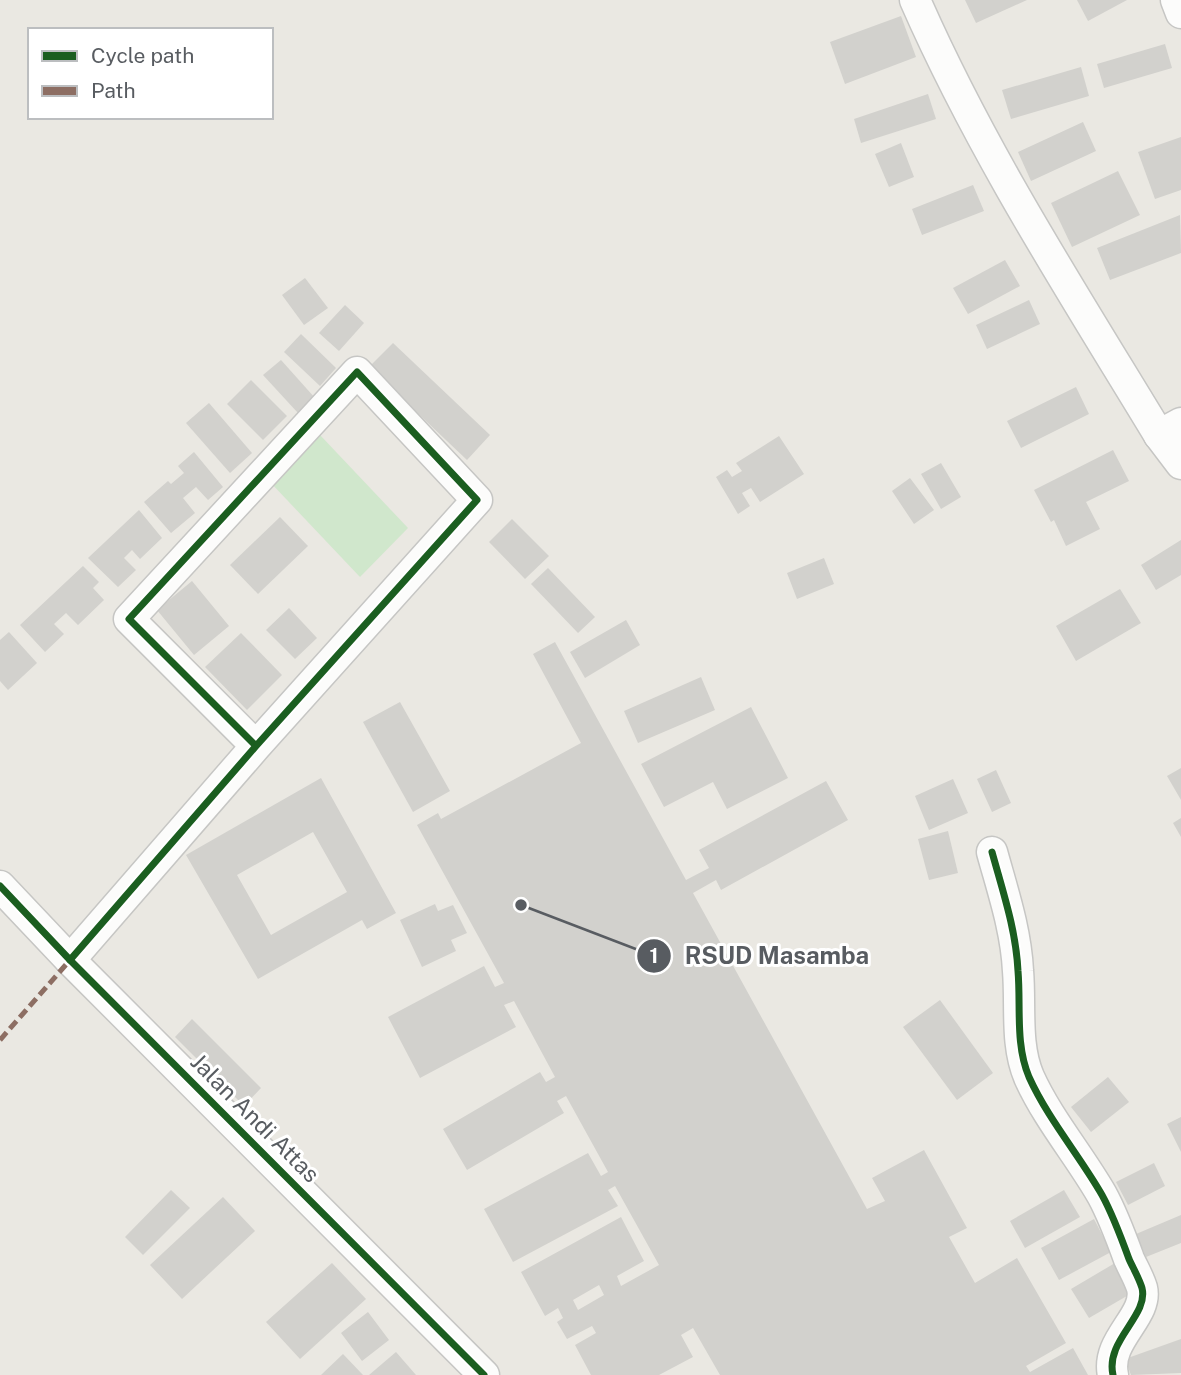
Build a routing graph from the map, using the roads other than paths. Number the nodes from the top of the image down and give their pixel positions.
1 (915, 0) edge
2 (1175, 0) edge
3 (1181, 13) edge
4 (1170, 429) edge
5 (1181, 464) edge
6 (256, 746) junction
7 (992, 852) dead end
8 (0, 886) edge
9 (70, 960) junction
10 (484, 1375) edge
11 (1113, 1375) edge

1 - 4 street
2 - 3 street
4 - 5 street
6 - 6 street
6 - 9 street
7 - 11 street
8 - 9 street, Jalan Andi Attas
9 - 10 street, Jalan Andi Attas

